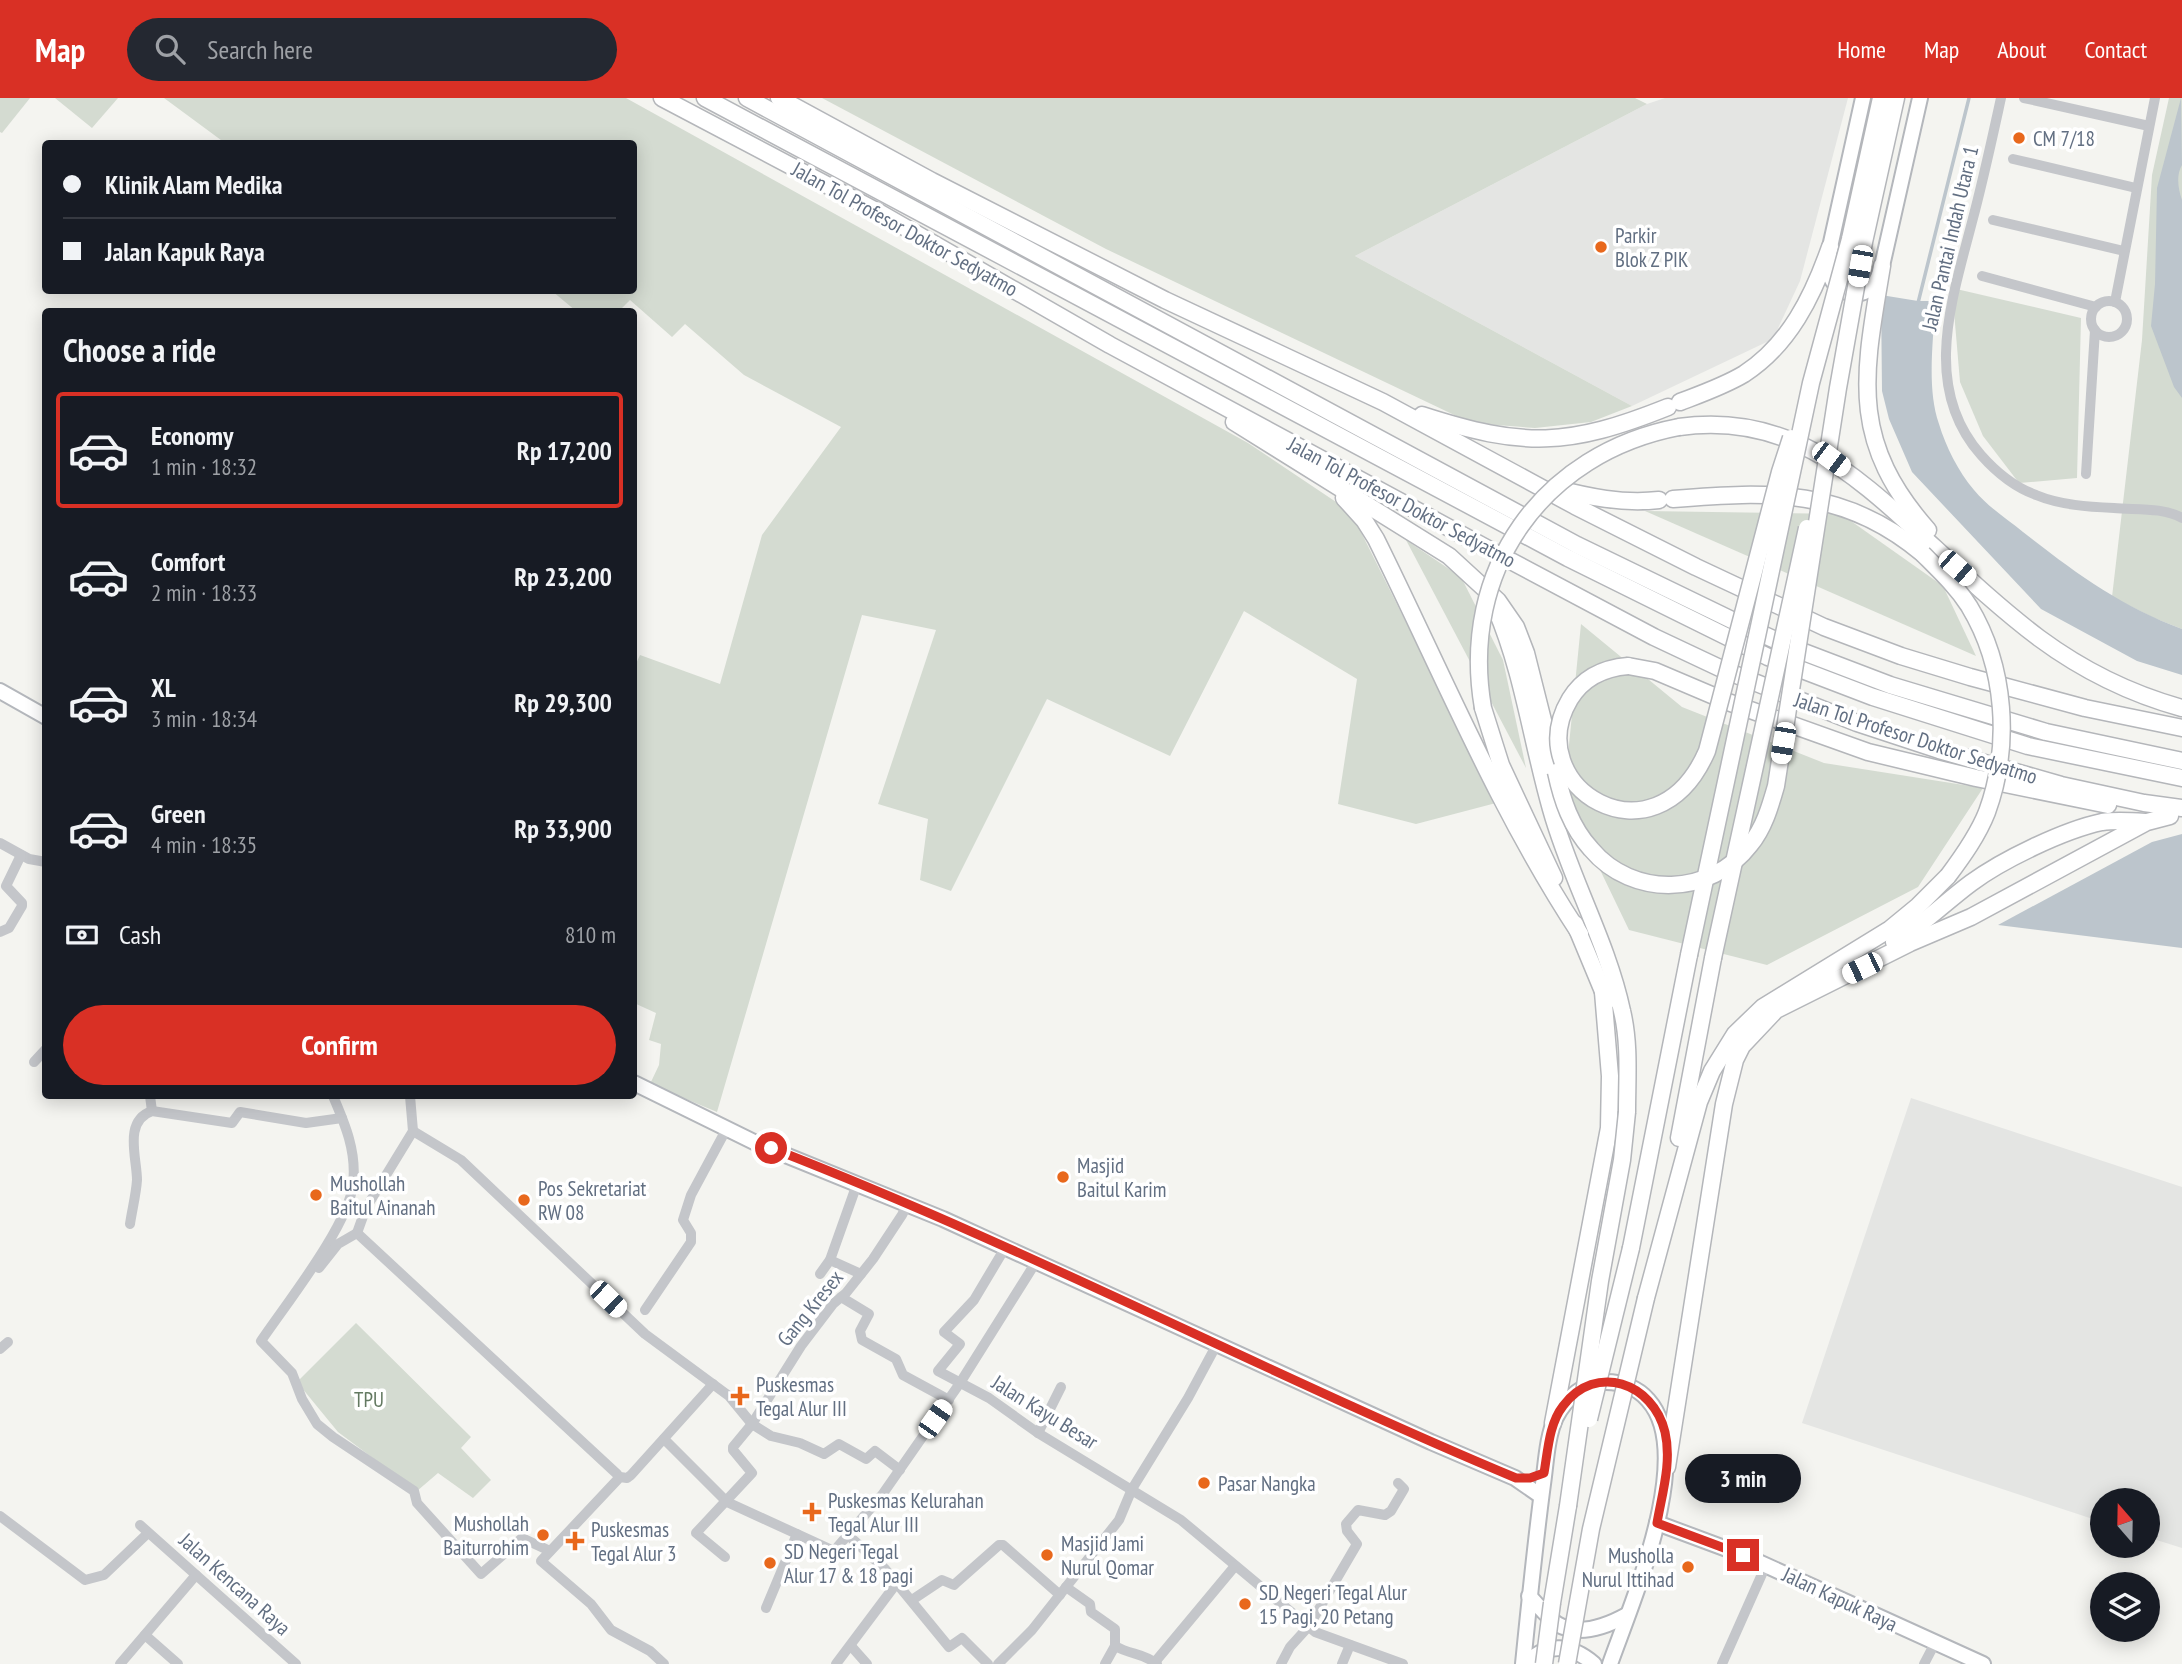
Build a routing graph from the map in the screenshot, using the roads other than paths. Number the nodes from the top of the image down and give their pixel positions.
1 (662, 98) edge
2 (705, 98) edge
3 (747, 98) edge
4 (779, 98) edge
5 (1863, 98) edge
6 (1881, 98) edge
7 (1896, 98) edge
8 (1920, 98) edge
9 (2001, 98) edge
10 (2024, 98) edge
11 (2155, 98) edge
12 (2149, 126) junction
13 (2012, 159) dead end
14 (2136, 188) junction
15 (1993, 220) dead end
16 (1857, 240) junction
17 (1830, 247) junction
18 (2124, 251) junction
19 (1882, 266) junction
20 (1982, 276) dead end
21 (2115, 302) junction
22 (2096, 307) junction
23 (2095, 330) junction
24 (1110, 345) junction
25 (1811, 383) junction
26 (1838, 388) junction
27 (1383, 402) junction
28 (2086, 474) dead end
29 (1327, 481) junction
30 (1531, 482) junction
31 (2182, 518) edge
32 (1485, 588) junction
33 (1998, 604) junction
34 (0, 691) edge
35 (2182, 708) edge
36 (42, 715) edge
37 (2182, 728) edge
38 (2182, 761) edge
39 (2182, 778) edge
40 (2178, 813) edge
41 (2147, 822) junction
42 (0, 843) edge
43 (21, 855) junction
44 (42, 861) edge
45 (0, 932) edge
46 (1580, 934) junction
47 (1603, 992) junction
48 (1763, 1007) junction
49 (42, 1053) edge
50 (34, 1062) dead end
51 (637, 1084) edge
52 (150, 1099) edge
53 (333, 1099) edge
54 (410, 1099) edge
55 (1627, 1103) junction
56 (152, 1111) junction
57 (342, 1118) junction
58 (727, 1128) junction
59 (413, 1131) junction
60 (857, 1184) junction
61 (906, 1205) junction
62 (130, 1224) dead end
63 (357, 1233) junction
64 (1005, 1248) junction
65 (1657, 1252) junction
66 (830, 1259) junction
67 (1036, 1262) junction
68 (820, 1274) dead end
69 (861, 1274) junction
70 (841, 1297) junction
71 (296, 1300) dead end
72 (645, 1310) dead end
73 (1217, 1345) junction
74 (713, 1384) junction
75 (960, 1384) junction
76 (1061, 1387) dead end
77 (949, 1400) junction
78 (1553, 1423) junction
79 (752, 1424) junction
80 (1038, 1433) junction
81 (664, 1439) junction
82 (1667, 1467) junction
83 (900, 1470) junction
84 (1544, 1473) junction
85 (617, 1474) dead end
86 (1516, 1478) junction
87 (1398, 1483) dead end
88 (1132, 1489) junction
89 (1541, 1496) junction
90 (727, 1502) junction
91 (1568, 1506) junction
92 (0, 1516) edge
93 (1657, 1523) junction
94 (797, 1534) junction
95 (848, 1535) junction
96 (550, 1551) junction
97 (725, 1557) dead end
98 (1766, 1565) junction
99 (1235, 1566) junction
100 (196, 1575) junction
101 (896, 1584) junction
102 (1063, 1591) junction
103 (1529, 1596) junction
104 (912, 1601) junction
105 (766, 1608) dead end
106 (1627, 1615) junction
107 (1309, 1626) junction
108 (145, 1635) junction
109 (1935, 1643) junction
110 (1350, 1645) junction
111 (851, 1646) junction
112 (1115, 1646) junction
113 (837, 1662) edge
114 (292, 1663) edge
115 (1156, 1663) edge
116 (120, 1664) edge
117 (178, 1664) edge
118 (664, 1664) edge
119 (867, 1664) edge
120 (988, 1664) edge
121 (998, 1664) edge
122 (1105, 1664) edge
123 (1281, 1664) edge
124 (1342, 1664) edge
125 (1403, 1664) edge
126 (1525, 1664) edge
127 (1544, 1664) edge
128 (1567, 1664) edge
129 (1594, 1664) edge
130 (1610, 1664) edge
131 (1722, 1664) edge
132 (1924, 1664) edge
133 (1983, 1664) edge

1 - 24 highway, Jalan Tol Profesor Doktor Sedyatmo
2 - 39 highway, Jalan Tol Profesor Doktor Sedyatmo
3 - 38 highway, Jalan Tol Profesor Doktor Sedyatmo
4 - 27 highway
5 - 17 main road
6 - 16 highway
7 - 16 highway
8 - 19 main road
9 - 31 street, Jalan Pantai Indah Utara 1
10 - 12 street
11 - 12 street
12 - 14 street
13 - 14 street
14 - 18 street
15 - 18 street
16 - 25 highway, bridge
16 - 26 highway, bridge
17 - 19 main road
17 - 27 highway
18 - 21 street
19 - 33 highway
20 - 22 street
21 - 22 street
21 - 23 street
22 - 23 street
23 - 28 street
24 - 29 highway
24 - 40 highway, Jalan Tol Profesor Doktor Sedyatmo
25 - 40 highway, bridge
25 - 91 highway, bridge
26 - 32 highway, bridge
26 - 65 highway, bridge
27 - 30 highway
29 - 32 highway
29 - 46 highway
30 - 37 highway
30 - 48 highway, bridge
32 - 55 highway
33 - 35 highway
33 - 46 highway, bridge
34 - 36 main road
40 - 41 highway
41 - 48 highway
41 - 82 highway
42 - 43 street
43 - 44 street
43 - 45 street
46 - 47 highway
47 - 55 highway
47 - 78 highway
48 - 65 highway
49 - 50 street
51 - 58 main road
52 - 56 street
53 - 57 street
54 - 59 street
55 - 91 highway, bridge
56 - 57 street
56 - 62 street
57 - 96 street
58 - 60 main road
58 - 72 street
59 - 63 street
59 - 74 street
60 - 61 main road
60 - 66 street
61 - 64 main road
61 - 69 street, Gang Kresex
63 - 71 street
63 - 85 street
64 - 67 main road
64 - 75 street
65 - 128 highway, bridge
66 - 68 street
66 - 69 street
67 - 73 main road
67 - 75 street
69 - 70 street, Gang Kresex
70 - 77 street
70 - 79 street, Gang Kresex
73 - 86 main road
73 - 88 street
74 - 79 street
74 - 81 street
75 - 77 street, Jalan Kayu Besar
75 - 80 street, Jalan Kayu Besar
76 - 80 street
77 - 83 street, Jalan Kayu Besar
78 - 82 main road
78 - 84 main road
79 - 83 street
79 - 90 street, Gang Kresex
80 - 88 street, Jalan Kayu Besar
81 - 90 street
81 - 96 street
82 - 93 main road
83 - 95 street, Jalan Kayu Besar
84 - 86 main road
84 - 89 main road
86 - 89 main road
87 - 107 street
88 - 99 street, Jalan Kayu Besar
88 - 102 street
89 - 103 main road
90 - 94 street
90 - 97 street, Gang Kresex
91 - 127 highway, bridge
92 - 100 street, Jalan Kencana Raya
93 - 98 main road, Jalan Kapuk Raya
93 - 106 main road
94 - 95 street
94 - 105 street
95 - 101 street
96 - 118 street
98 - 109 main road, Jalan Kapuk Raya
98 - 131 street
99 - 107 street, Jalan Kayu Besar
99 - 115 street
100 - 108 street
100 - 114 street, Jalan Kencana Raya
101 - 104 street
101 - 111 street
102 - 104 street
102 - 112 street
102 - 121 street
103 - 106 main road
103 - 126 main road
104 - 120 street
106 - 130 main road
107 - 110 street, Jalan Kayu Besar
107 - 123 street
108 - 116 street
108 - 117 street
109 - 132 street
109 - 133 main road, Jalan Kapuk Raya
110 - 124 street
110 - 125 street, Jalan Kayu Besar
111 - 113 street
111 - 119 street
112 - 115 street
112 - 122 street
126 - 129 main road

